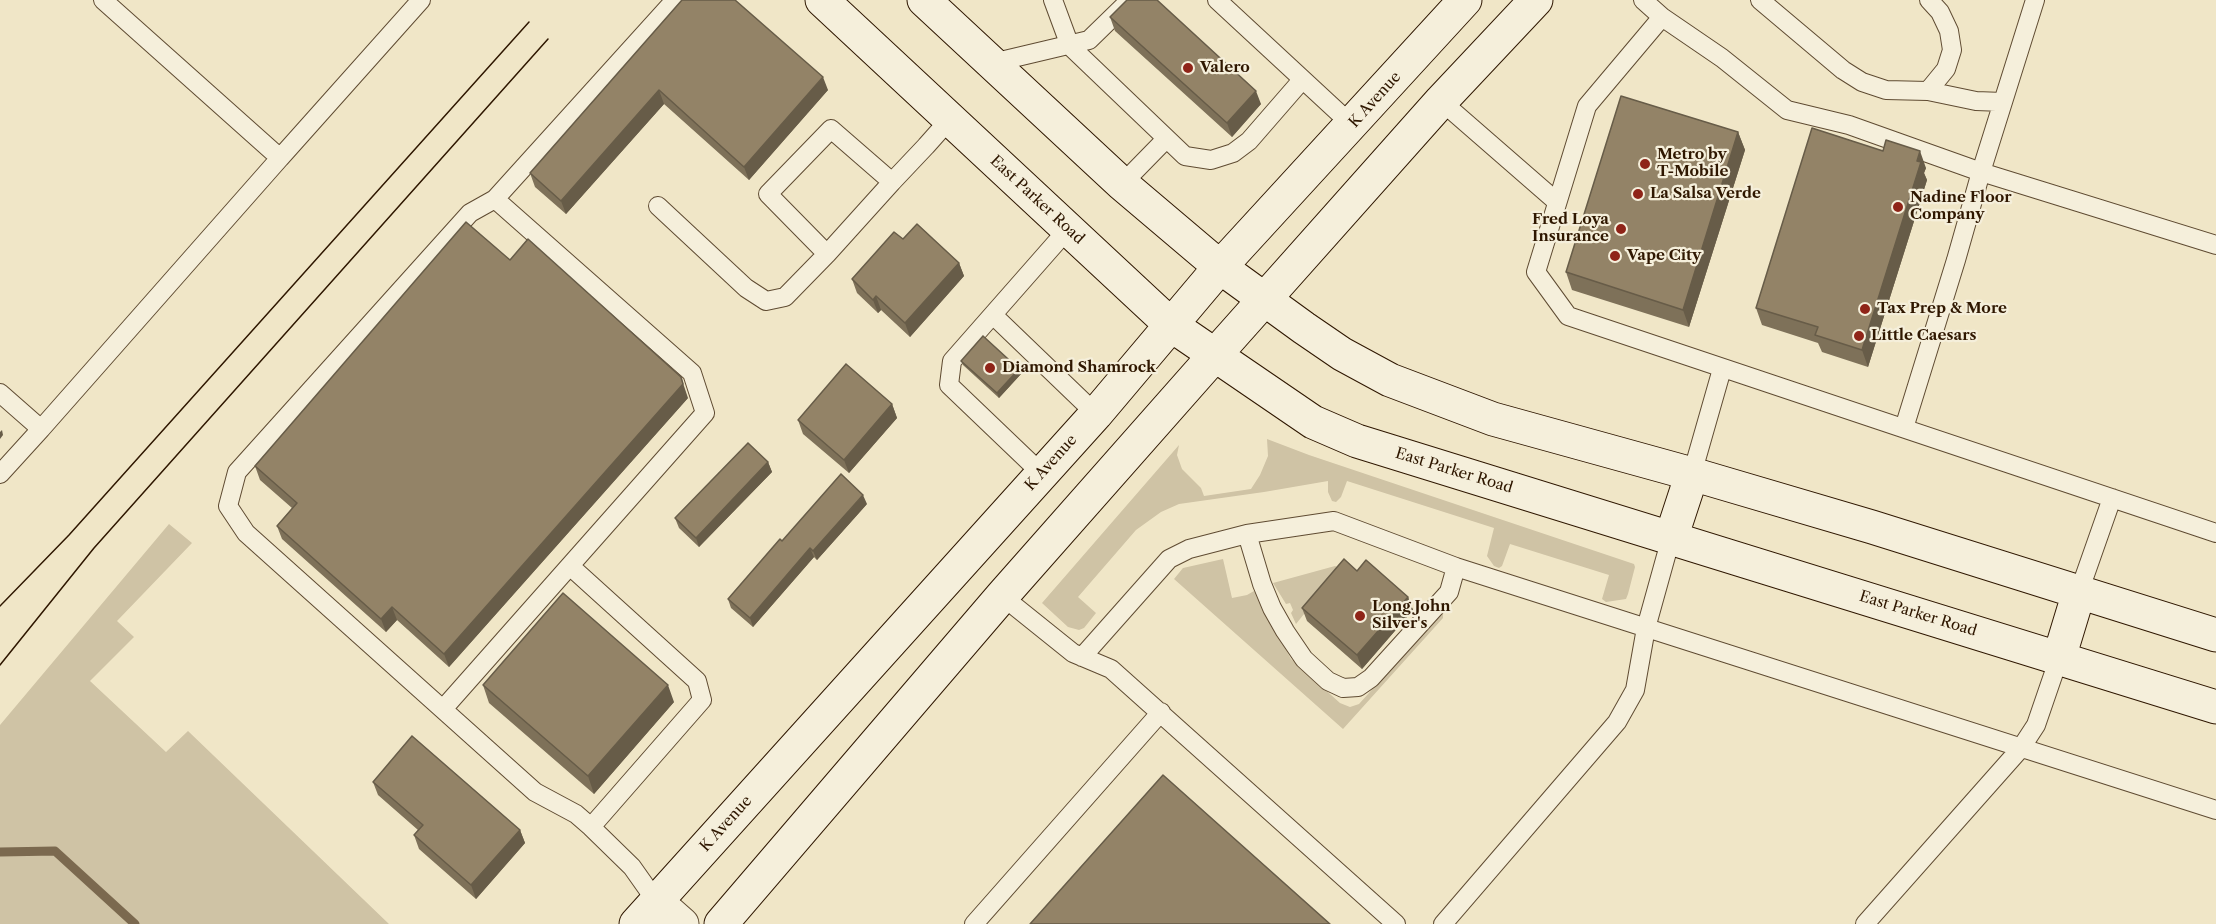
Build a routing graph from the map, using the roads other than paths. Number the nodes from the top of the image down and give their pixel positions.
1 (103, 0) edge
2 (421, 0) edge
3 (675, 0) edge
4 (822, 0) edge
5 (924, 0) edge
6 (1053, 0) edge
7 (1130, 0) edge
8 (1217, 0) edge
9 (1465, 0) edge
10 (1536, 0) edge
11 (1644, 0) edge
12 (1760, 0) edge
13 (1929, 0) edge
14 (2035, 0) edge
15 (1662, 17) junction
16 (1070, 46) junction
17 (992, 63) junction
18 (1302, 80) junction
19 (1928, 91) junction
20 (1441, 101) junction
21 (2003, 102) junction
22 (950, 119) junction
23 (1352, 125) junction
24 (1166, 138) junction
25 (280, 158) junction
26 (1981, 172) junction
27 (892, 182) junction
28 (1122, 184) junction
29 (495, 199) junction
30 (1557, 202) junction
31 (658, 206) dead end
32 (1068, 229) junction
33 (2216, 245) edge
34 (827, 254) junction
35 (1220, 267) junction
36 (1264, 300) junction
37 (993, 315) junction
38 (1171, 325) junction
39 (1214, 356) junction
40 (1722, 369) junction
41 (0, 393) edge
42 (1096, 414) junction
43 (1904, 428) junction
44 (41, 429) junction
45 (1041, 473) junction
46 (0, 474) edge
47 (1692, 474) junction
48 (2112, 498) junction
49 (2216, 533) edge
50 (1247, 534) junction
51 (1671, 537) junction
52 (570, 566) junction
53 (1456, 567) junction
54 (2079, 592) junction
55 (1002, 596) junction
56 (1646, 628) junction
57 (2216, 635) edge
58 (1082, 657) junction
59 (2059, 658) junction
60 (2216, 707) edge
61 (443, 709) junction
62 (1161, 712) junction
63 (2021, 748) junction
64 (2216, 810) edge
65 (591, 827) junction
66 (646, 912) edge
67 (682, 924) edge
68 (722, 924) edge
69 (974, 924) edge
70 (1396, 924) edge
71 (1443, 924) edge
72 (1865, 924) edge

1 - 25 lane
2 - 25 lane
3 - 29 lane
4 - 22 main road, East Parker Road
5 - 17 main road
6 - 16 lane
7 - 16 lane
8 - 18 lane
9 - 23 main road, K Avenue
10 - 20 main road
11 - 15 lane
12 - 19 lane
13 - 19 lane
14 - 21 lane
15 - 26 lane
15 - 30 lane
16 - 17 lane
16 - 24 lane
17 - 28 main road
18 - 23 lane
18 - 24 lane
19 - 21 lane
20 - 30 lane
20 - 36 main road
21 - 26 lane
22 - 27 lane
22 - 32 main road, East Parker Road
23 - 35 main road, K Avenue
24 - 28 lane
25 - 44 lane
26 - 33 lane
26 - 43 lane
27 - 34 lane
27 - 34 lane
28 - 35 main road
29 - 52 lane
29 - 61 lane
30 - 40 lane
31 - 34 lane
32 - 37 lane
32 - 38 main road, East Parker Road
35 - 36 main road
35 - 38 main road, K Avenue
36 - 39 main road
36 - 47 main road
37 - 42 lane
37 - 45 lane
38 - 39 main road, East Parker Road
38 - 42 main road, K Avenue
39 - 51 main road, East Parker Road
39 - 55 main road
40 - 43 lane
40 - 47 lane
41 - 44 lane
42 - 45 main road, K Avenue
43 - 48 lane
44 - 46 lane
45 - 66 main road, K Avenue
47 - 51 main road
47 - 54 main road
48 - 49 lane
48 - 54 lane
50 - 53 lane
50 - 53 lane
50 - 58 lane
51 - 56 lane
51 - 59 main road, East Parker Road
52 - 61 lane
52 - 65 lane
53 - 56 lane
54 - 57 main road
54 - 59 main road
55 - 58 lane
55 - 68 main road
56 - 63 lane
56 - 71 lane
58 - 62 lane
59 - 60 main road, East Parker Road
59 - 63 lane
61 - 65 lane
62 - 69 lane
62 - 70 lane
63 - 64 lane
63 - 72 lane
65 - 66 lane
66 - 67 main road

